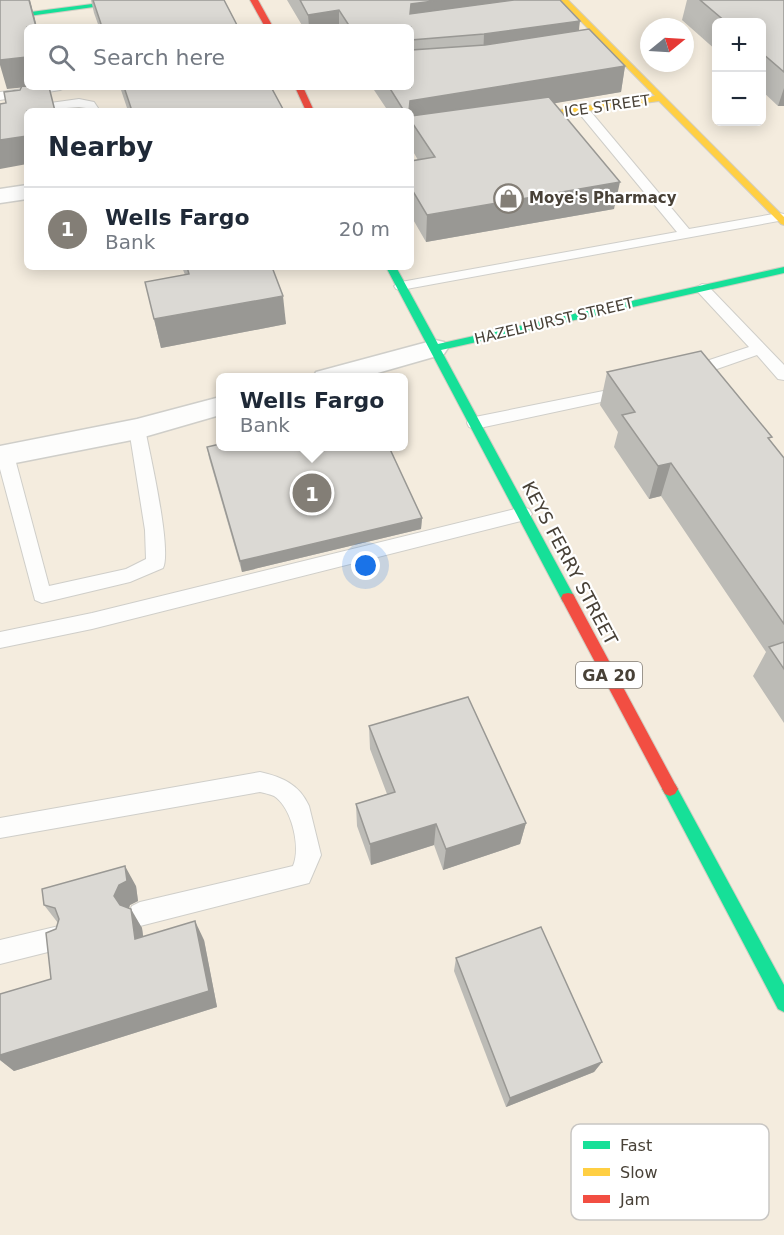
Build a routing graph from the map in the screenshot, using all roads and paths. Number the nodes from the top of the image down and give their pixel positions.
1 (140, 0) edge
2 (254, 0) edge
3 (568, 8) edge
4 (0, 18) edge
5 (267, 24) edge
6 (40, 90) edge
7 (301, 90) edge
8 (0, 96) edge
9 (661, 98) junction
10 (43, 108) edge
11 (92, 108) edge
12 (309, 108) edge
13 (582, 109) junction
14 (24, 111) edge
15 (0, 114) edge
16 (502, 121) edge
17 (24, 192) edge
18 (0, 196) edge
19 (781, 219) edge
20 (687, 235) junction
21 (393, 270) edge
22 (784, 270) edge
23 (401, 286) junction
24 (702, 288) junction
25 (435, 348) junction
26 (759, 349) junction
27 (344, 373) edge
28 (784, 375) edge
29 (672, 378) edge
30 (640, 388) edge
31 (216, 407) edge
32 (475, 423) junction
33 (137, 429) junction
34 (3, 455) edge
35 (523, 514) junction
36 (0, 640) edge
37 (0, 828) edge
38 (140, 914) dead end
39 (59, 938) edge
40 (0, 952) edge
41 (776, 969) edge
42 (784, 1002) edge

1 - 4 main road
2 - 5 main road
3 - 9 main road
6 - 8 lane
7 - 12 main road
9 - 13 main road, ICE STREET
9 - 19 main road
10 - 11 lane
13 - 16 main road, ICE STREET
13 - 20 lane
14 - 15 lane
17 - 18 street
19 - 20 lane
20 - 23 lane
21 - 23 main road, KEYS FERRY STREET / GA 20
22 - 24 main road, HAZELHURST STREET
23 - 25 main road, KEYS FERRY STREET / GA 20
24 - 25 main road, HAZELHURST STREET
24 - 26 lane
25 - 27 street, HAZELHURST STREET
25 - 32 main road, KEYS FERRY STREET / GA 20
26 - 28 lane
26 - 29 lane
30 - 32 lane
31 - 33 street
32 - 35 main road, KEYS FERRY STREET / GA 20
33 - 34 street
33 - 34 lane
35 - 36 lane
35 - 41 main road, KEYS FERRY STREET / GA 20
37 - 38 lane
39 - 40 lane
41 - 42 main road, KEYS FERRY STREET / GA 20

